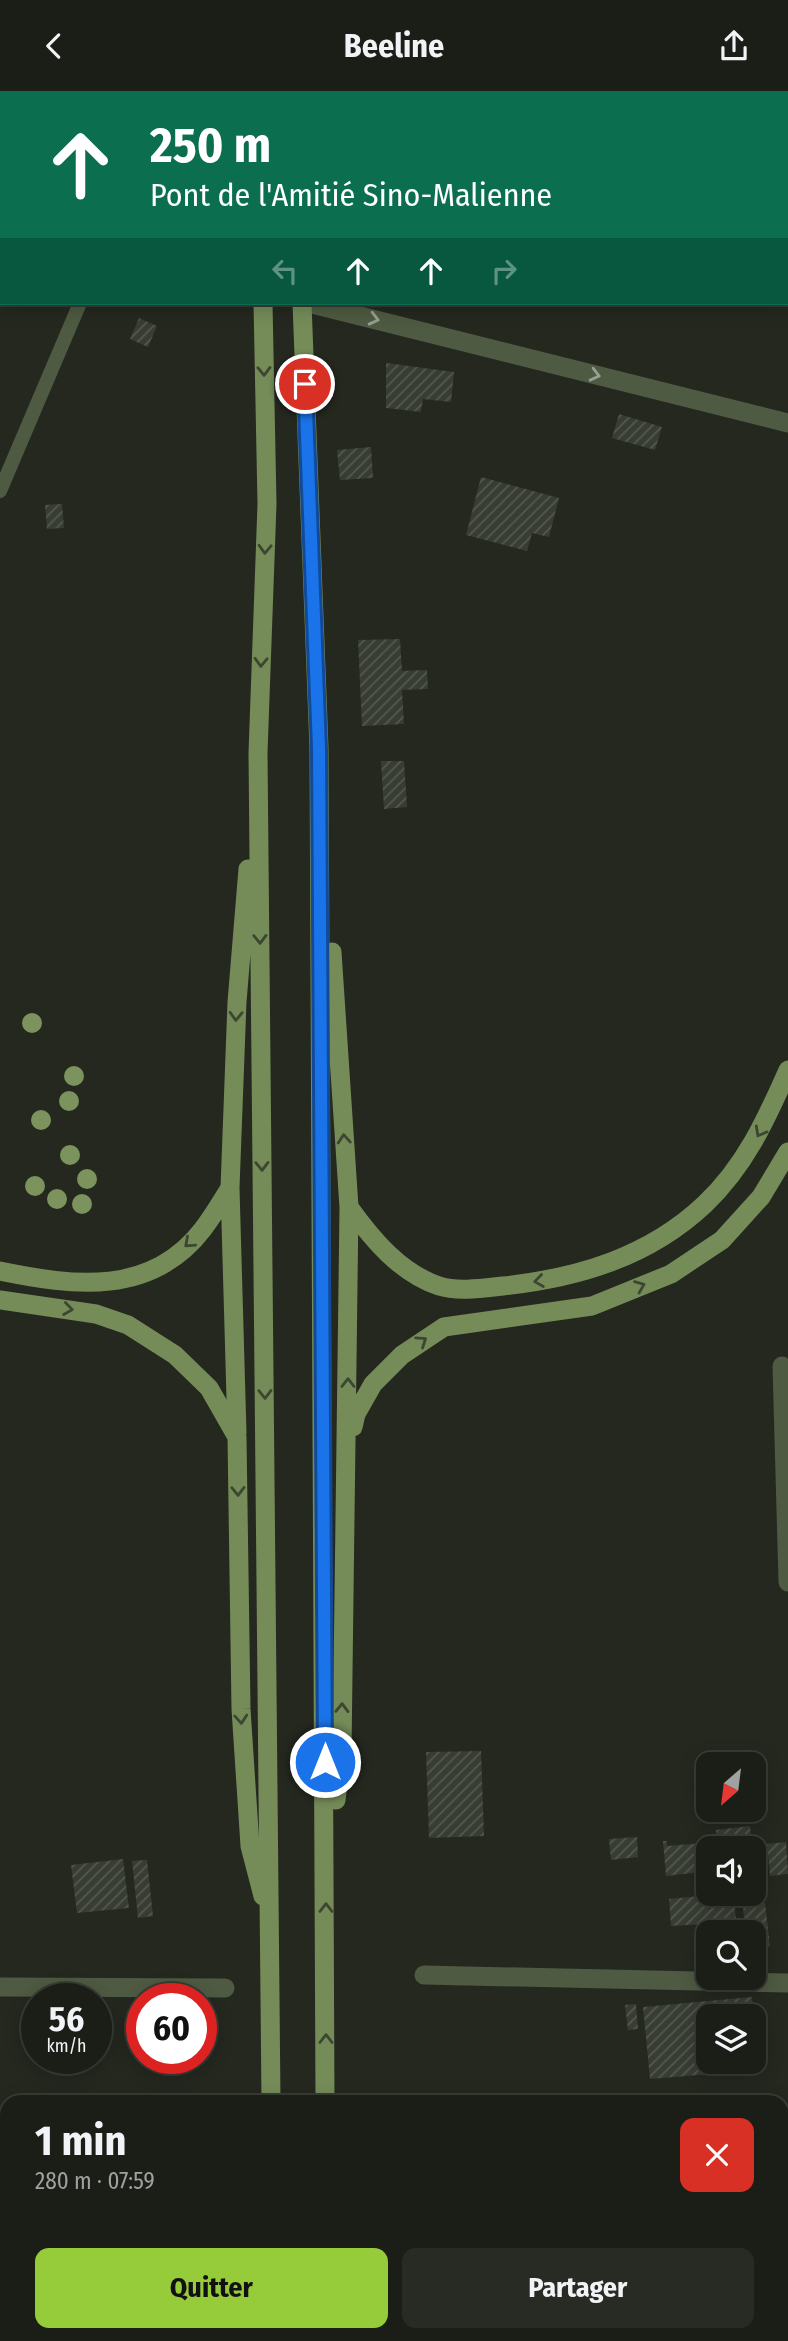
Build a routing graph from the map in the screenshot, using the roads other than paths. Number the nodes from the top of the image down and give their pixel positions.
1 (79, 305) edge
2 (263, 305) edge
3 (302, 305) edge
4 (316, 305) edge
5 (788, 423) edge
6 (0, 491) edge
7 (319, 748) junction
8 (258, 753) junction
9 (788, 1070) edge
10 (788, 1152) edge
11 (230, 1188) junction
12 (349, 1207) junction
13 (0, 1271) edge
14 (0, 1300) edge
15 (782, 1366) dead end
16 (237, 1437) junction
17 (348, 1455) junction
18 (788, 1582) edge
19 (326, 1874) junction
20 (270, 1923) junction
21 (424, 1975) dead end
22 (788, 1983) edge
23 (0, 1987) edge
24 (225, 1988) dead end
25 (271, 2095) edge
26 (326, 2095) edge

1 - 6 lane
2 -> 8 main road
3 - 7 main road
4 -> 5 street
12 -> 7 main road
7 - 19 main road
8 -> 11 main road
8 -> 20 main road
9 -> 12 main road
17 -> 10 main road
11 -> 13 main road
11 - 16 main road
17 -> 12 main road
14 -> 16 main road
15 - 18 street
16 -> 20 main road
19 -> 17 main road
26 -> 19 main road
20 - 25 main road
21 - 22 street
23 - 24 street

